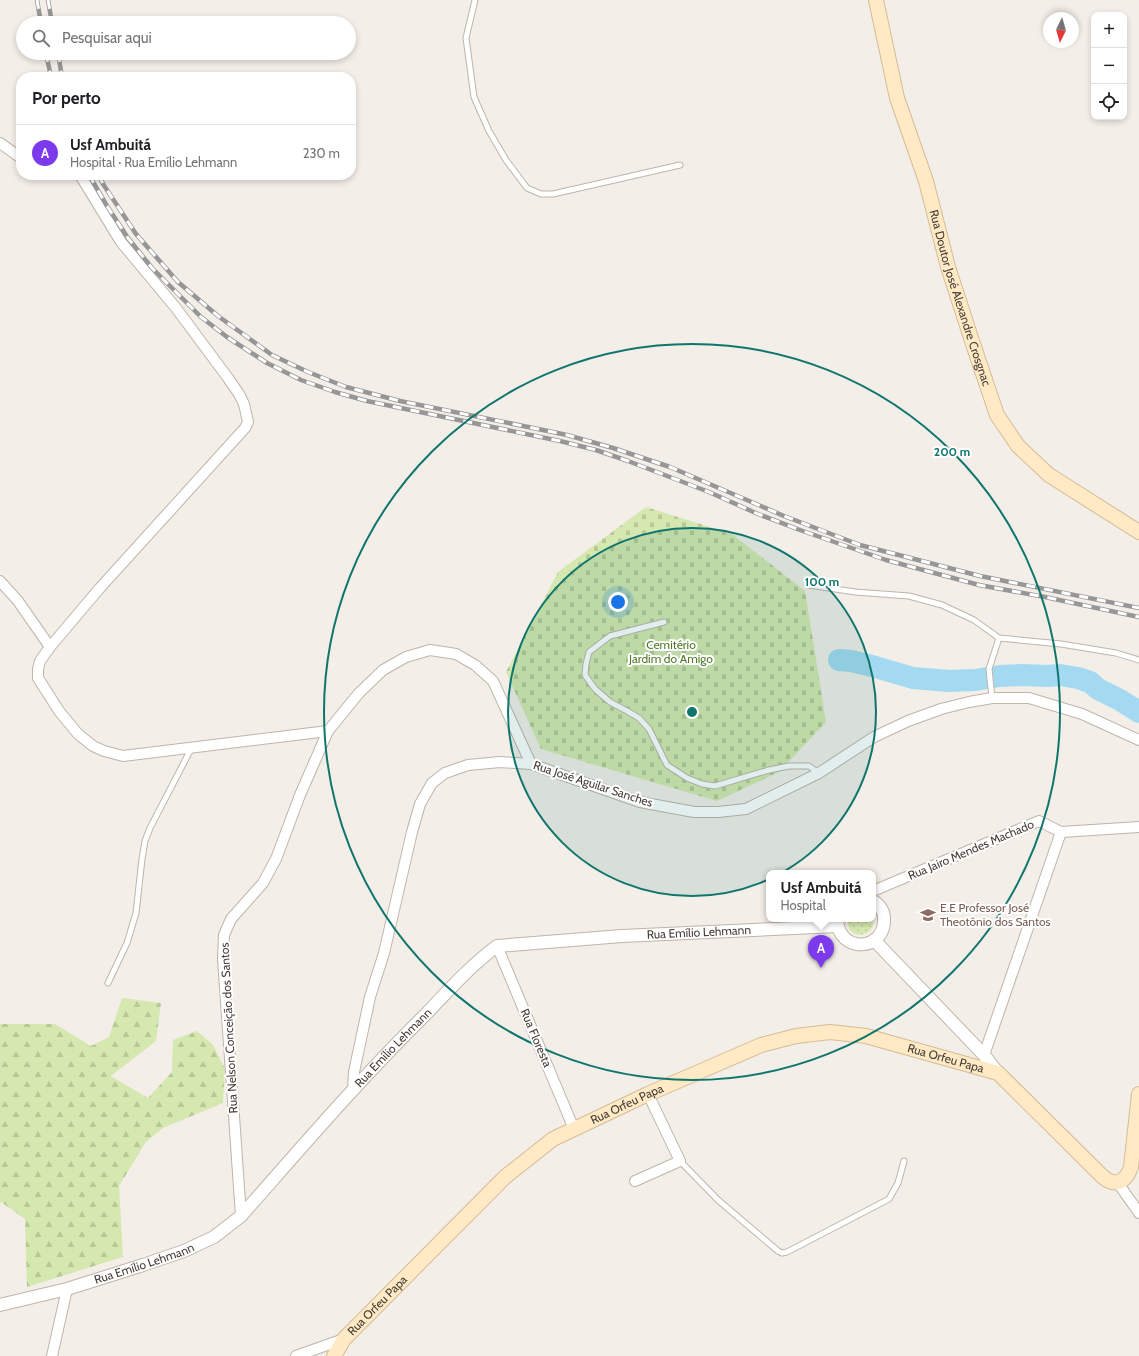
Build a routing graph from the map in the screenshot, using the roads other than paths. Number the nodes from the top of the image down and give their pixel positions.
1 (475, 0) edge
2 (876, 0) edge
3 (0, 143) edge
4 (16, 154) edge
5 (680, 165) dead end
6 (83, 180) edge
7 (1139, 532) edge
8 (0, 581) edge
9 (809, 585) dead end
10 (664, 622) dead end
11 (999, 638) junction
12 (50, 647) junction
13 (1139, 660) edge
14 (992, 698) junction
15 (328, 731) junction
16 (1139, 740) edge
17 (191, 749) junction
18 (531, 764) junction
19 (819, 774) junction
20 (1139, 827) edge
21 (1060, 832) junction
22 (876, 895) edge
23 (837, 922) edge
24 (874, 940) junction
25 (497, 946) junction
26 (108, 983) dead end
27 (984, 1055) junction
28 (998, 1073) junction
29 (353, 1090) junction
30 (648, 1094) junction
31 (1139, 1094) edge
32 (574, 1129) junction
33 (680, 1161) junction
34 (904, 1161) dead end
35 (635, 1180) dead end
36 (1118, 1183) junction
37 (1139, 1213) edge
38 (241, 1216) junction
39 (67, 1290) junction
40 (0, 1305) edge
41 (344, 1339) junction
42 (52, 1356) edge
43 (296, 1356) edge
44 (334, 1356) edge

1 - 5 lane
2 - 7 main road, Rua Doutor José Alexandre Crosgnac
3 - 4 street
6 - 12 street
8 - 12 street
9 - 11 lane
10 - 19 lane
11 - 13 lane
11 - 14 lane
12 - 17 street
14 - 16 street, Rua José Aguilar Sanches
14 - 19 street, Rua José Aguilar Sanches
15 - 17 street
15 - 18 street, Rua Nelson Conceição dos Santos
15 - 38 street, Rua Nelson Conceição dos Santos
17 - 26 lane
18 - 19 street, Rua José Aguilar Sanches
18 - 29 street, Rua José Aguilar Sanches
20 - 21 street
21 - 22 street, Rua Jairo Mendes Machado
21 - 27 street
22 - 24 street
23 - 24 street
23 - 25 street, Rua Emílio Lehmann
24 - 27 street
25 - 29 street, Rua Emílio Lehmann
25 - 32 street, Rua Floresta
27 - 28 street
28 - 30 main road, Rua Orfeu Papa
28 - 36 main road
29 - 38 street, Rua Emílio Lehmann
30 - 32 main road, Rua Orfeu Papa
30 - 33 street
31 - 36 main road
32 - 41 main road, Rua Orfeu Papa
33 - 34 lane
33 - 35 street
36 - 37 street
38 - 39 street, Rua Emílio Lehmann
39 - 40 street, Rua Emílio Lehmann
39 - 42 street
41 - 43 street
41 - 44 main road, Rua Orfeu Papa

